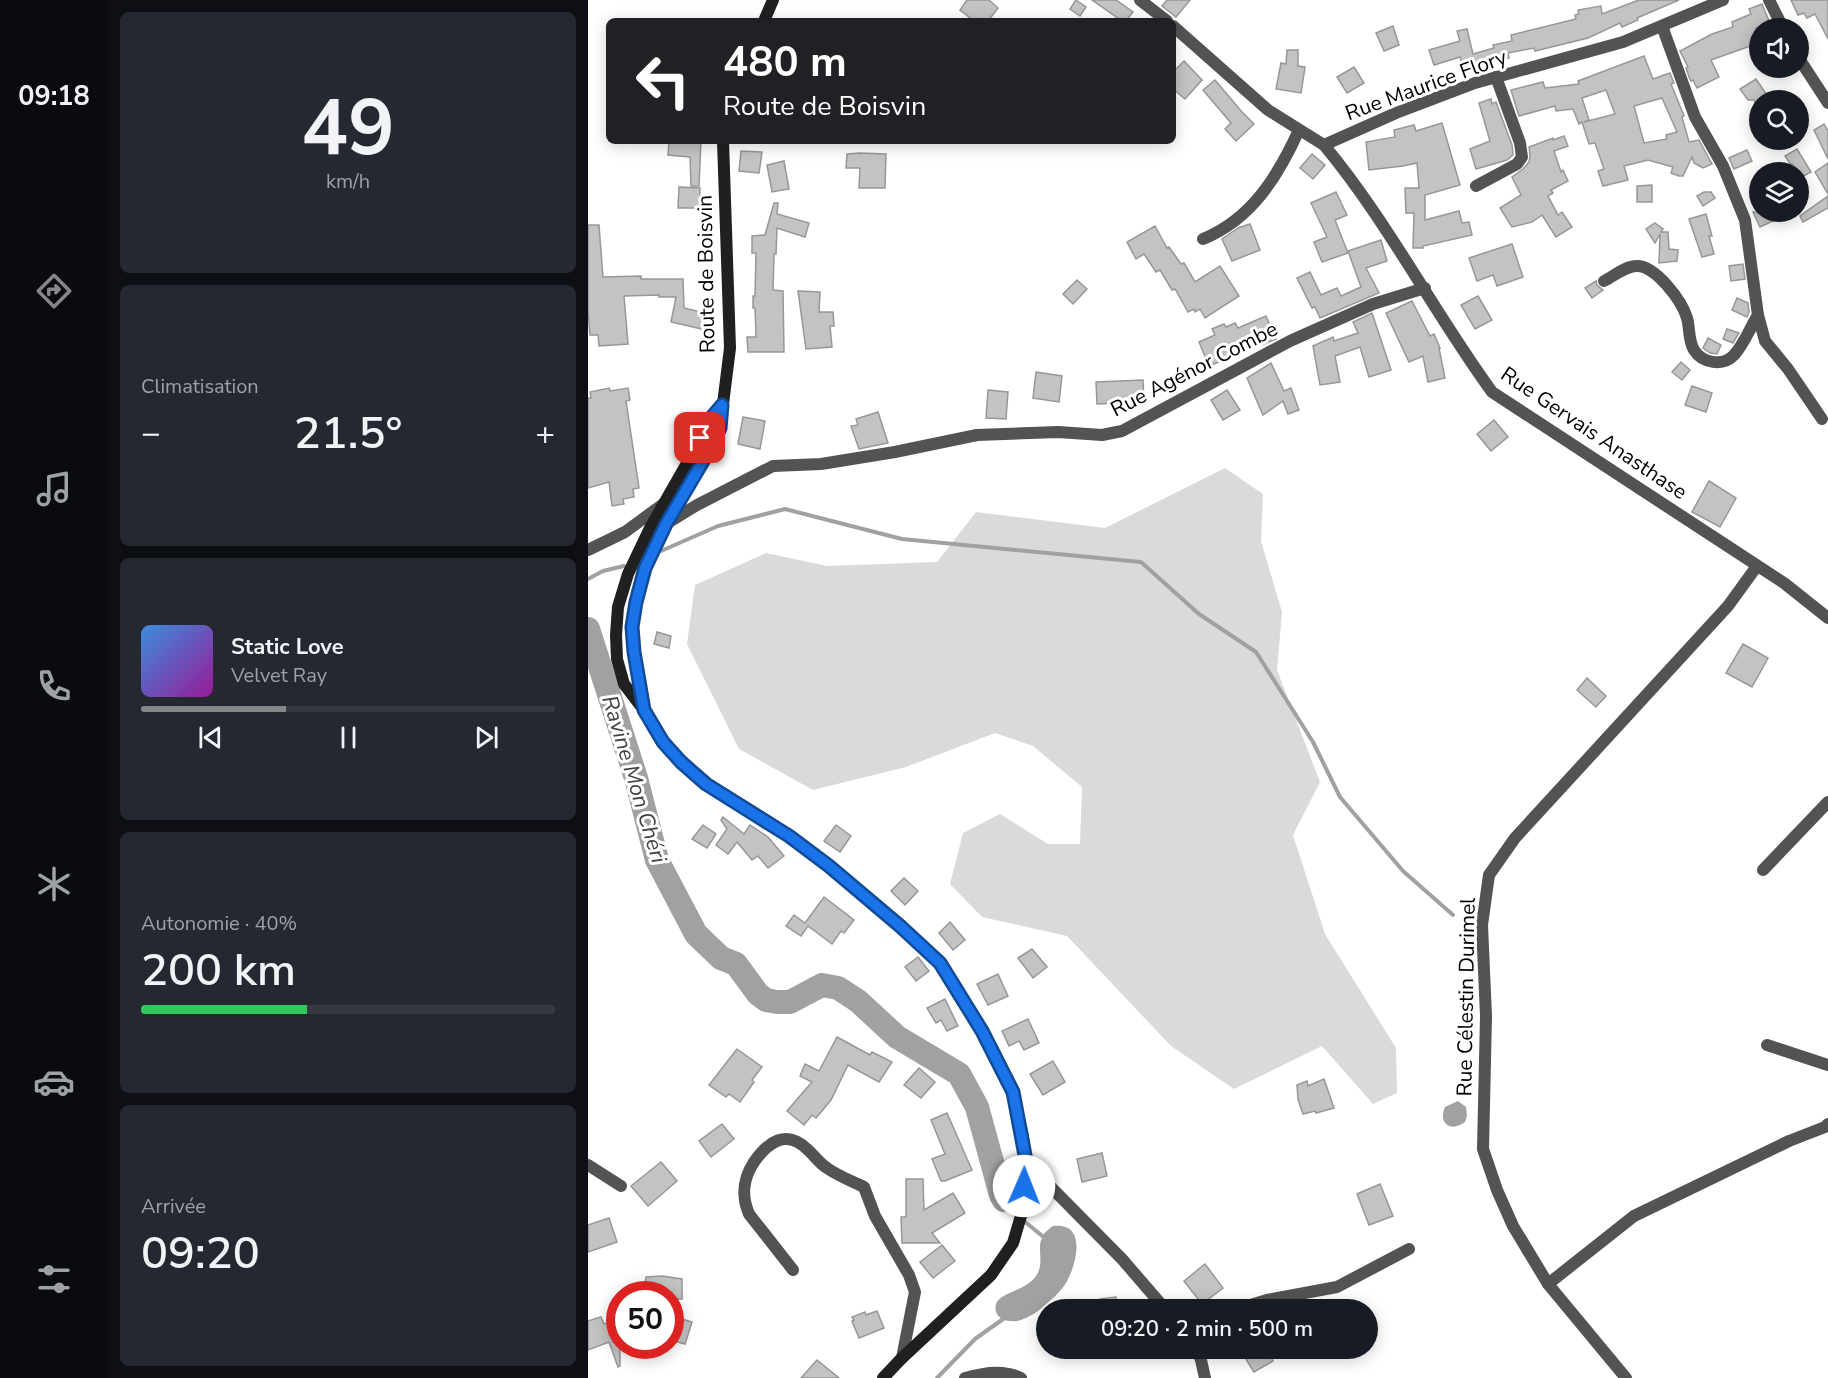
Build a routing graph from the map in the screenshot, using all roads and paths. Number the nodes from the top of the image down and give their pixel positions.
1 (773, 0) edge
2 (1140, 0) edge
3 (1723, 0) edge
4 (1769, 0) edge
5 (765, 18) edge
6 (1163, 18) edge
7 (1778, 18) edge
8 (1662, 26) junction
9 (1176, 29) edge
10 (1809, 74) edge
11 (1497, 77) junction
12 (1828, 103) edge
13 (1299, 130) junction
14 (723, 144) edge
15 (1324, 145) junction
16 (1476, 186) dead end
17 (1203, 239) dead end
18 (1604, 281) dead end
19 (1425, 288) junction
20 (1758, 315) junction
21 (722, 405) junction
22 (1822, 419) dead end
23 (683, 496) junction
24 (665, 502) junction
25 (697, 505) junction
26 (666, 524) junction
27 (650, 528) junction
28 (625, 532) junction
29 (590, 549) edge
30 (1757, 566) junction
31 (1828, 618) edge
32 (644, 710) junction
33 (1828, 802) edge
34 (1763, 870) dead end
35 (1767, 1045) dead end
36 (1828, 1065) edge
37 (1828, 1124) edge
38 (1026, 1162) junction
39 (588, 1165) edge
40 (621, 1186) dead end
41 (1409, 1249) dead end
42 (793, 1270) dead end
43 (1548, 1284) junction
44 (1157, 1299) edge
45 (1272, 1299) edge
46 (902, 1358) junction
47 (1202, 1359) edge
48 (883, 1378) edge
49 (965, 1378) edge
50 (1021, 1378) edge
51 (1205, 1378) edge
52 (1626, 1378) edge

1 - 5 main road
2 - 6 street
3 - 8 street, Rue Maurice Flory
4 - 7 street
8 - 11 street, Rue Maurice Flory
8 - 20 street
9 - 13 street
10 - 12 street
11 - 15 street, Rue Maurice Flory
11 - 16 street
13 - 15 street
13 - 17 street
14 - 21 main road, Route de Boisvin
15 - 19 street, Rue Gervais Anasthase
18 - 20 street
19 - 25 street, Rue Agénor Combe
19 - 30 street, Rue Gervais Anasthase
20 - 22 street
21 - 23 main road, Route de Boisvin
21 - 24 main road, Route de Boisvin
23 - 24 street
23 - 25 street
23 - 26 main road, Route de Boisvin
24 - 27 main road, Route de Boisvin
24 - 28 street
25 - 26 street, Rue Agénor Combe
26 - 27 street, Rue Agénor Combe
26 - 32 main road, Route de Boisvin
27 - 28 street, Rue Agénor Combe
27 - 32 main road, Route de Boisvin
28 - 29 street
30 - 31 street, Rue Gervais Anasthase
30 - 43 street, Rue Célestin Durimel
32 - 38 main road, Route de Boisvin
33 - 34 street
35 - 36 street
37 - 43 street
38 - 44 street
38 - 46 main road, Route de Boisvin
39 - 40 street
41 - 45 street
42 - 46 street
43 - 52 street, Rue Célestin Durimel
46 - 48 main road, Route de Boisvin
47 - 51 street
49 - 50 street

